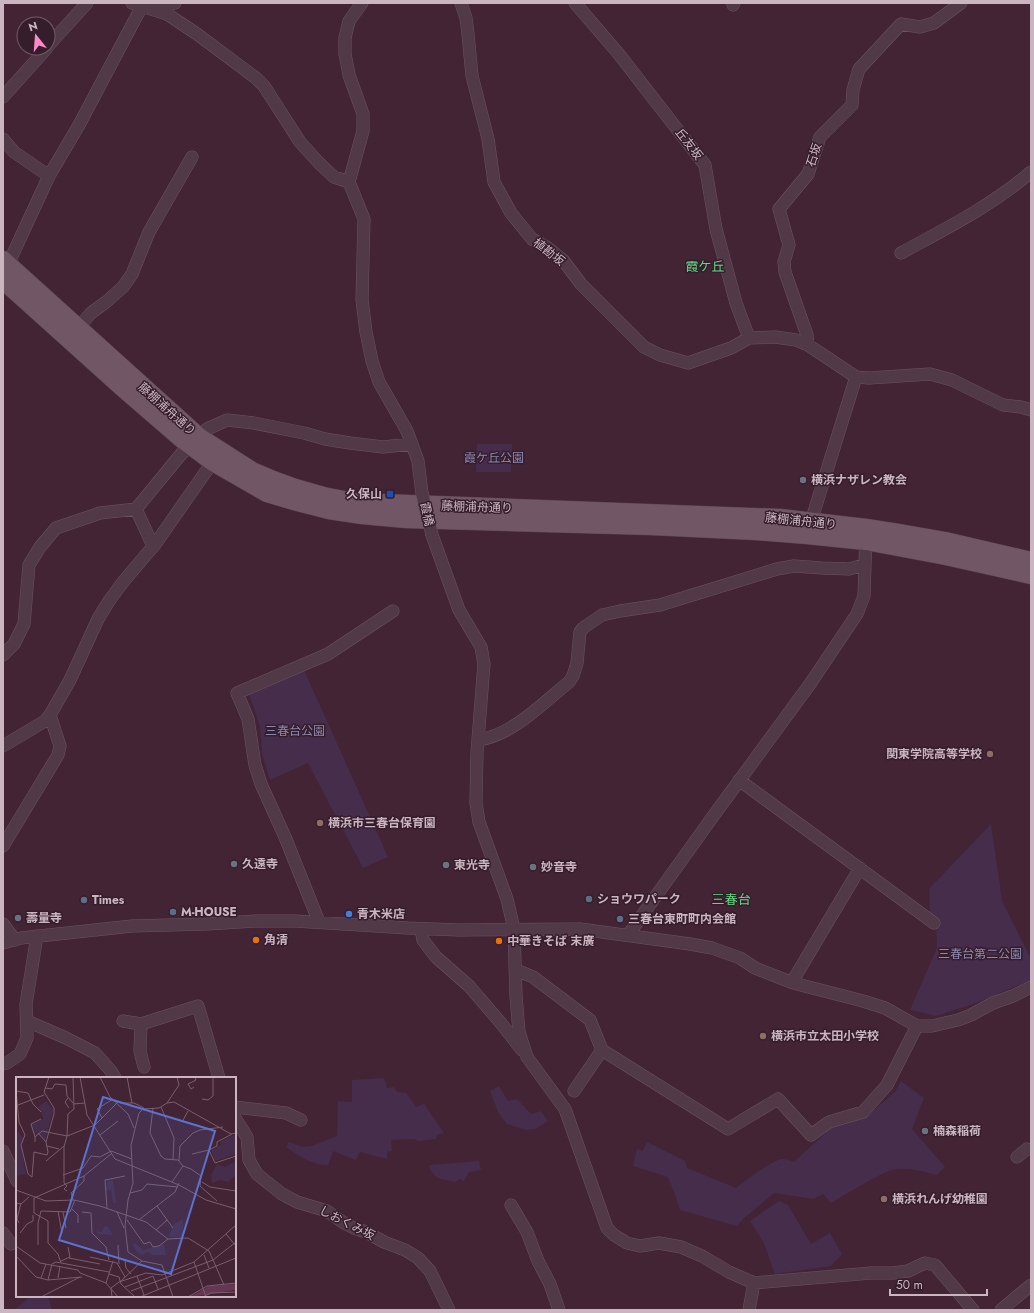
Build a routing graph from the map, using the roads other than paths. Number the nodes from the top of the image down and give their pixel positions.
1 (87, 3) edge
2 (175, 3) edge
3 (461, 3) edge
4 (574, 3) edge
5 (961, 3) edge
6 (361, 4) edge
7 (141, 6) edge
8 (56, 37) edge
9 (39, 56) edge
10 (3, 97) edge
11 (3, 139) edge
12 (192, 157) dead end
13 (1031, 174) edge
14 (49, 176) junction
15 (349, 182) junction
16 (901, 253) dead end
17 (4, 261) edge
18 (3, 280) edge
19 (78, 328) junction
20 (749, 338) junction
21 (808, 345) junction
22 (856, 377) junction
23 (1031, 410) edge
24 (195, 442) junction
25 (412, 444) junction
26 (216, 457) junction
27 (136, 509) junction
28 (809, 528) junction
29 (866, 535) junction
30 (153, 546) junction
31 (1031, 561) edge
32 (864, 564) junction
33 (1031, 575) edge
34 (393, 611) dead end
35 (3, 655) edge
36 (50, 715) junction
37 (478, 740) junction
38 (3, 746) edge
39 (739, 780) junction
40 (3, 846) edge
41 (860, 868) junction
42 (318, 922) junction
43 (934, 922) dead end
44 (3, 924) edge
45 (421, 929) junction
46 (514, 929) junction
47 (628, 935) junction
48 (37, 936) junction
49 (15, 940) junction
50 (3, 943) edge
51 (516, 970) junction
52 (792, 982) junction
53 (1031, 987) edge
54 (27, 1021) junction
55 (123, 1021) dead end
56 (141, 1024) junction
57 (917, 1026) junction
58 (602, 1050) junction
59 (528, 1057) junction
60 (3, 1064) edge
61 (144, 1067) dead end
62 (114, 1077) edge
63 (219, 1077) edge
64 (574, 1091) dead end
65 (236, 1107) edge
66 (236, 1120) edge
67 (301, 1120) dead end
68 (1027, 1149) dead end
69 (3, 1151) edge
70 (1017, 1157) dead end
71 (16, 1179) edge
72 (511, 1205) dead end
73 (3, 1233) edge
74 (11, 1244) dead end
75 (754, 1283) junction
76 (1026, 1289) edge
77 (449, 1310) edge
78 (559, 1310) edge
79 (749, 1310) edge
80 (973, 1310) edge
81 (1001, 1310) edge

1 - 8 street
2 - 7 street
3 - 20 street, 植勘坂
4 - 20 street, 丘友坂
5 - 21 street, 石坂
6 - 15 street
7 - 14 street
7 - 15 street
9 - 10 street
11 - 14 street
12 - 19 street
13 - 16 street
14 - 17 street
15 - 25 street, 霞橋
17 - 19 main road, 藤棚浦舟通り
18 - 24 main road, 藤棚浦舟通り
19 - 24 main road, 藤棚浦舟通り
20 - 21 street
21 - 22 street
22 - 23 street
22 - 28 street
24 - 25 street
24 - 26 main road, 藤棚浦舟通り
24 - 27 street
25 - 37 street, 霞橋, bridge
26 - 28 main road, 藤棚浦舟通り
26 - 30 street
27 - 30 street
27 - 35 street
28 - 29 main road, 藤棚浦舟通り
29 - 31 main road, 藤棚浦舟通り
29 - 32 street
29 - 33 main road, 藤棚浦舟通り
30 - 36 street
32 - 37 street
32 - 39 street
34 - 42 street
36 - 38 street
36 - 40 street
37 - 46 street, 霞橋
39 - 41 street
39 - 47 street
41 - 43 street
41 - 52 street
42 - 45 street
42 - 48 street
44 - 49 street
45 - 46 street
45 - 59 street
46 - 47 street
46 - 51 street, 霞橋
47 - 52 street
48 - 49 street
48 - 54 street
49 - 50 street
51 - 58 street
51 - 59 street, 霞橋
52 - 57 street
53 - 57 street
54 - 60 street
54 - 62 street
55 - 56 street
56 - 61 street
56 - 63 street
57 - 58 street
58 - 64 street
59 - 75 street
65 - 67 street
66 - 77 street, しおくみ坂
68 - 70 street
69 - 71 street
72 - 78 street
73 - 74 street
75 - 79 street
75 - 80 street
76 - 81 street

